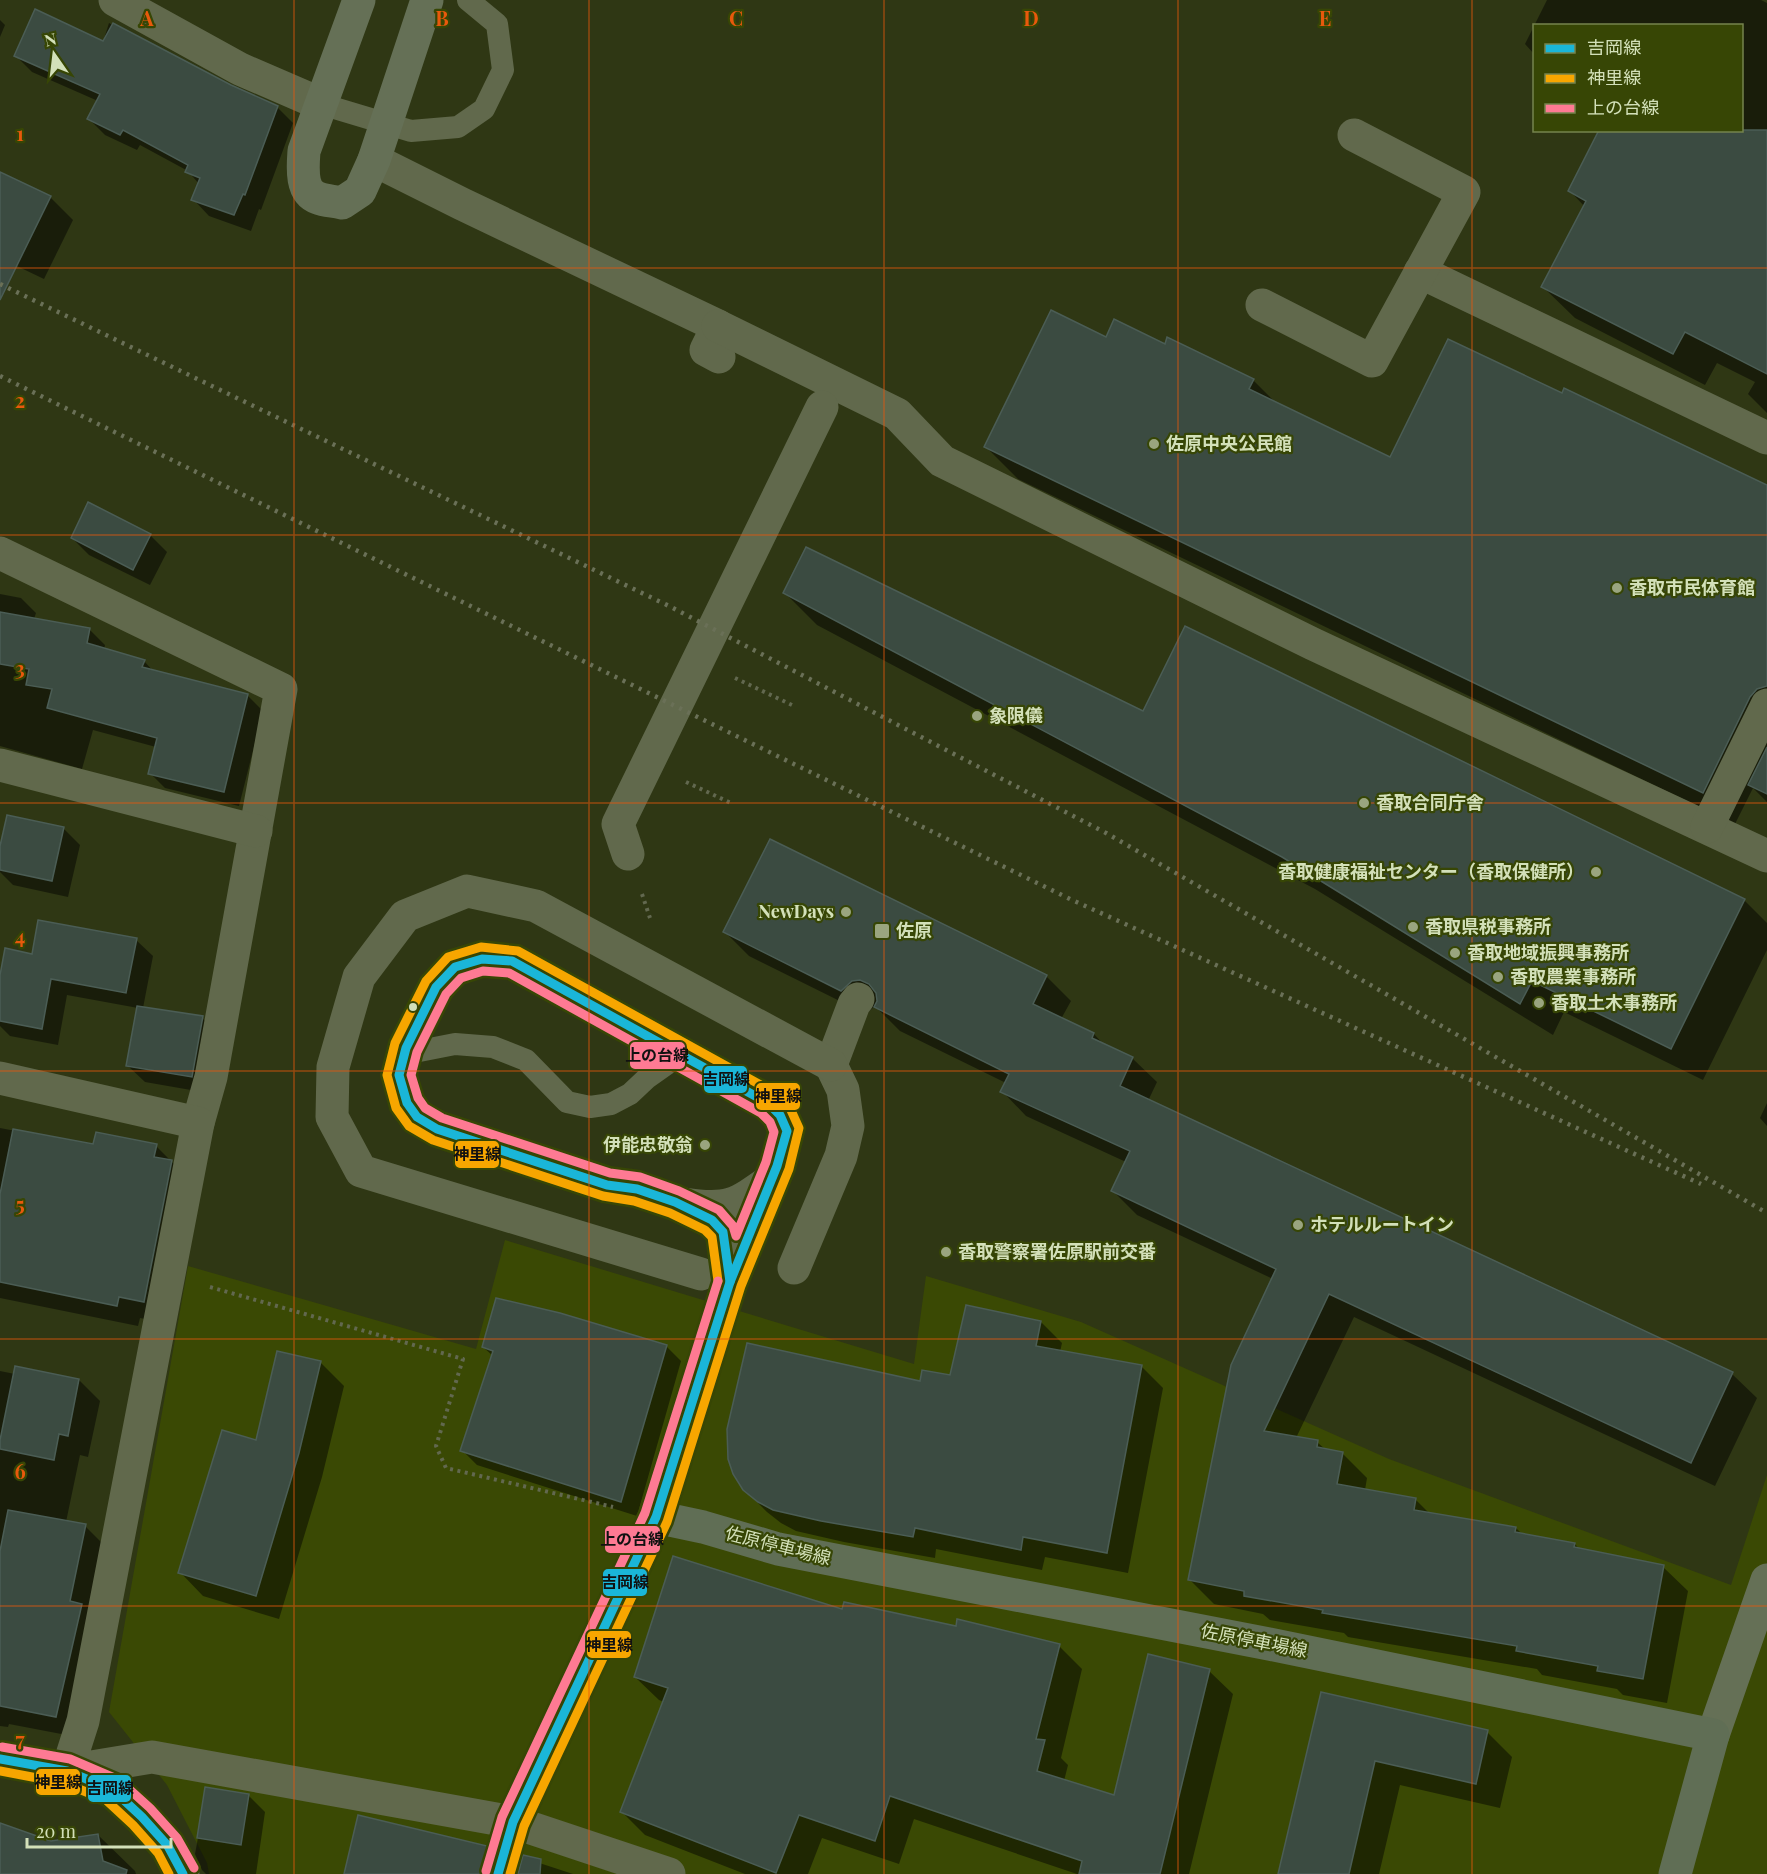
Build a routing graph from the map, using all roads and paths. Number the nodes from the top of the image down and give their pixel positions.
1 (115, 0) edge
2 (359, 0) edge
3 (427, 0) edge
4 (468, 0) edge
5 (321, 104) junction
6 (385, 123) junction
7 (1354, 135) dead end
8 (374, 160) junction
9 (1420, 272) junction
10 (1263, 305) dead end
11 (822, 407) dead end
12 (1767, 438) edge
13 (0, 553) edge
14 (735, 678) dead end
15 (1767, 705) edge
16 (794, 706) dead end
17 (0, 765) edge
18 (684, 781) dead end
19 (733, 804) dead end
20 (1707, 827) junction
21 (256, 831) junction
22 (628, 854) joint
23 (1767, 856) edge
24 (659, 962) junction
25 (858, 999) dead end
26 (404, 1054) junction
27 (681, 1054) junction
28 (831, 1065) junction
29 (0, 1078) edge
30 (198, 1124) junction
31 (771, 1180) junction
32 (675, 1202) junction
33 (794, 1268) dead end
34 (169, 1275) junction
35 (715, 1278) junction
36 (656, 1517) junction
37 (1767, 1580) edge
38 (1713, 1735) junction
39 (0, 1759) edge
40 (67, 1771) junction
41 (513, 1822) junction
42 (183, 1874) edge
43 (498, 1874) edge
44 (669, 1874) edge
45 (1675, 1874) edge

1 - 5 street
2 - 5 street
3 - 6 street
4 - 6 lane
5 - 6 lane
5 - 8 street
6 - 8 street
7 - 9 street
8 - 20 street
9 - 10 street
9 - 12 street
11 - 22 street
13 - 21 street
14 - 16 path
15 - 20 street
17 - 21 street
18 - 19 path
20 - 23 street
21 - 30 street
22 - 24 path
24 - 28 street
24 - 35 street
25 - 28 street
26 - 27 lane
26 - 27 street
26 - 32 street
27 - 31 street
28 - 33 street
29 - 30 street
30 - 34 street
31 - 32 street
31 - 35 street
32 - 35 street
34 - 36 path
34 - 40 street
35 - 36 street
36 - 38 main road, 佐原停車場線
36 - 41 street
37 - 38 street
38 - 45 main road
39 - 40 main road
40 - 41 street
40 - 42 main road
41 - 43 street
41 - 44 street

